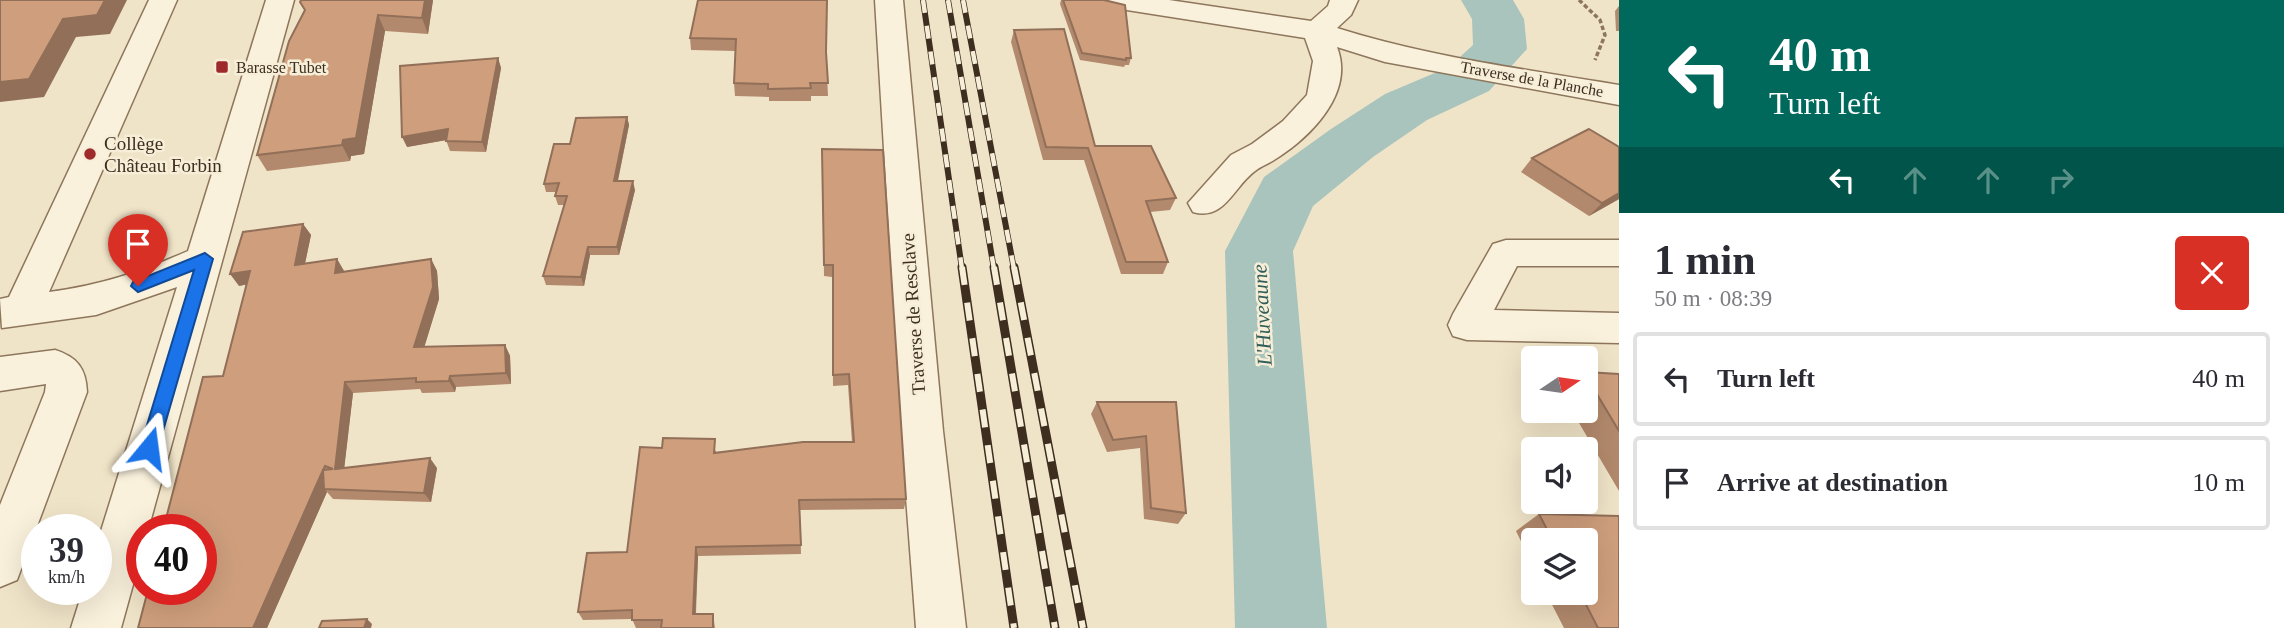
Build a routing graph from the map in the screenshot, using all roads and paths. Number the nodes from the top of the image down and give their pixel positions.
1 (163, 0) edge
2 (280, 0) edge
3 (889, 0) edge
4 (1344, 0) edge
5 (1579, 0) edge
6 (1120, 1) edge
7 (1170, 5) edge
8 (1317, 31) junction
9 (1576, 87) junction
10 (1619, 95) edge
11 (1205, 203) dead end
12 (1619, 253) edge
13 (205, 259) junction
14 (96, 300) junction
15 (11, 312) edge
16 (187, 318) junction
17 (1619, 328) edge
18 (0, 374) edge
19 (0, 564) edge
20 (96, 628) edge
21 (941, 628) edge

1 - 15 street
2 - 13 street
3 - 21 street, Traverse de Resclave
4 - 8 street
5 - 9 path
6 - 7 street, Traverse de la Planche
7 - 8 street, Traverse de la Planche
8 - 9 street, Traverse de la Planche
8 - 11 street
9 - 10 street, Traverse de la Planche
12 - 17 street
13 - 14 street
13 - 16 street
14 - 15 street
14 - 16 street
16 - 20 street
18 - 19 street

